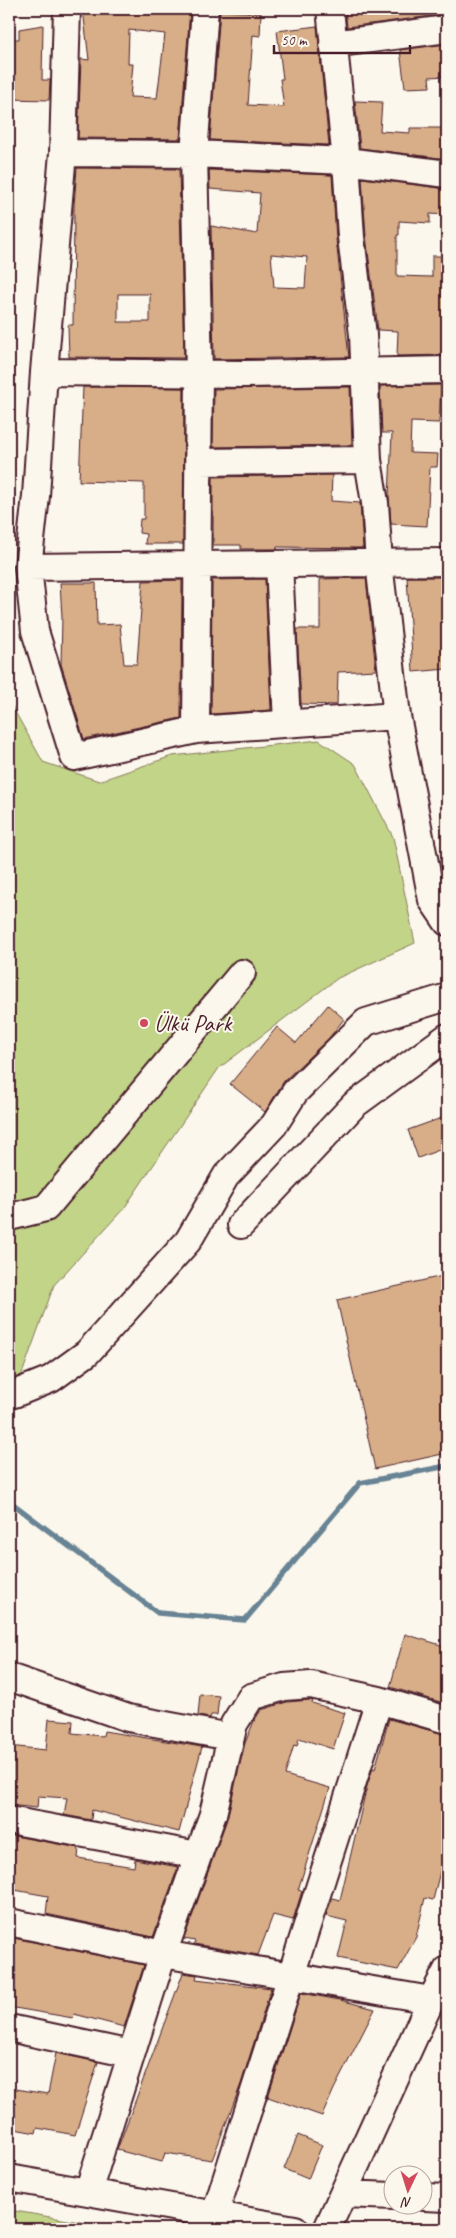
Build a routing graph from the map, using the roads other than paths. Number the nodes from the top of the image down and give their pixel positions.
1 (67, 9) edge
2 (205, 9) edge
3 (330, 9) edge
4 (447, 29) edge
5 (333, 44) junction
6 (63, 153) junction
7 (194, 154) junction
8 (346, 161) junction
9 (447, 174) edge
10 (447, 370) edge
11 (366, 371) junction
12 (44, 372) junction
13 (199, 373) junction
14 (368, 460) junction
15 (199, 462) junction
16 (447, 562) edge
17 (380, 563) junction
18 (279, 564) junction
19 (198, 565) junction
20 (28, 567) junction
21 (398, 716) junction
22 (287, 722) junction
23 (196, 730) junction
24 (447, 922) edge
25 (242, 973) dead end
26 (447, 997) edge
27 (447, 1037) edge
28 (14, 1216) dead end
29 (242, 1225) dead end
30 (12, 1394) edge
31 (9, 1677) edge
32 (379, 1700) junction
33 (447, 1720) edge
34 (230, 1737) junction
35 (9, 1820) edge
36 (198, 1855) junction
37 (9, 1922) edge
38 (163, 1954) junction
39 (447, 1970) edge
40 (290, 1977) junction
41 (431, 2000) junction
42 (9, 2028) edge
43 (131, 2054) junction
44 (9, 2178) edge
45 (88, 2192) junction
46 (343, 2194) junction
47 (384, 2196) edge
48 (434, 2197) edge
49 (447, 2198) edge
50 (215, 2214) junction
51 (295, 2229) edge
52 (327, 2229) edge

1 - 6 street
2 - 7 street
3 - 5 street
4 - 5 street
5 - 8 street
6 - 7 street
6 - 12 street
7 - 8 street
7 - 13 street
8 - 9 street
8 - 11 street
10 - 11 street
11 - 13 street
11 - 14 street
12 - 13 street
12 - 20 street
13 - 15 street
14 - 15 street
14 - 17 street
15 - 19 street
16 - 17 street
17 - 18 street
17 - 21 street
18 - 19 street
18 - 22 street
19 - 20 street
19 - 23 street
20 - 23 street
21 - 22 street
21 - 24 street
22 - 23 street
25 - 28 street
26 - 30 street
27 - 29 street
31 - 34 street
32 - 33 street
32 - 34 street
32 - 40 street
34 - 36 street
35 - 36 street
36 - 38 street
37 - 38 street
38 - 40 street
38 - 43 street
39 - 41 street
40 - 41 street
40 - 50 street
41 - 46 street
42 - 43 street
43 - 45 street
44 - 45 street
45 - 50 street
46 - 47 street
46 - 52 street
48 - 49 street
50 - 51 street

